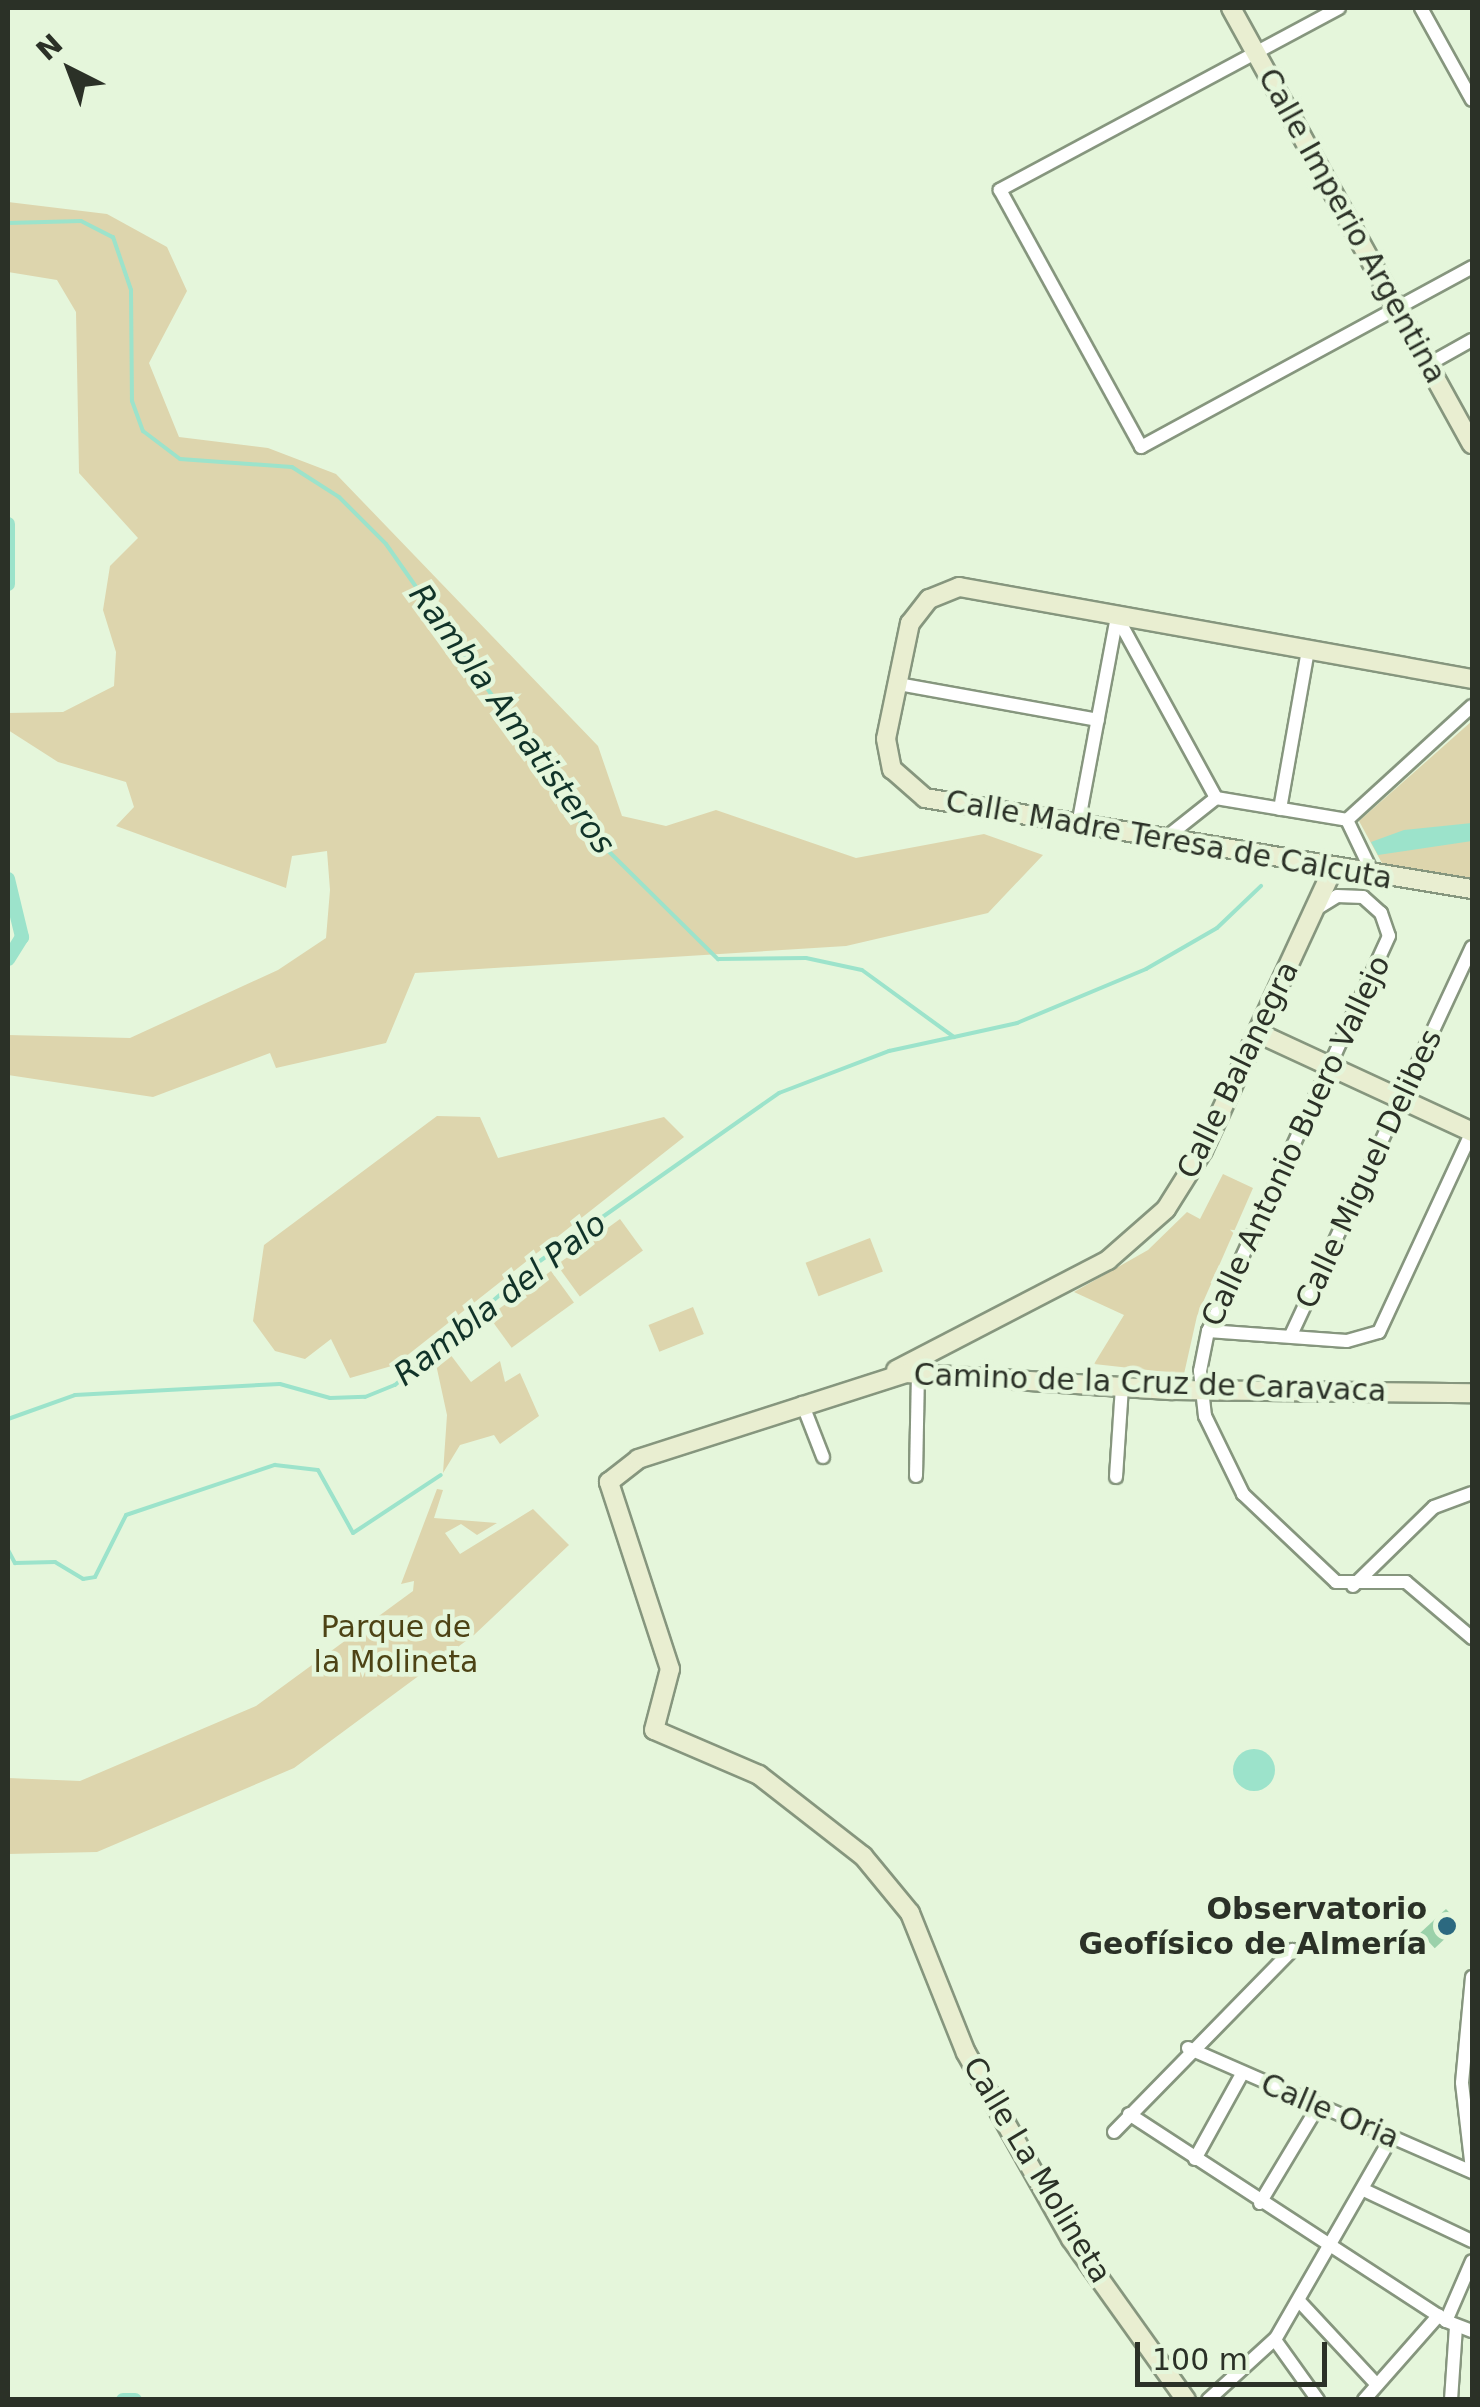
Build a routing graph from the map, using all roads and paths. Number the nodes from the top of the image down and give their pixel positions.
1 (1231, 8) edge
2 (1339, 8) edge
3 (1421, 8) edge
4 (1256, 54) junction
5 (1472, 100) edge
6 (1472, 267) edge
7 (1398, 310) junction
8 (1472, 340) edge
9 (1429, 364) junction
10 (1472, 444) edge
11 (1116, 616) junction
12 (1308, 650) junction
13 (1472, 679) edge
14 (898, 684) junction
15 (1472, 706) edge
16 (1098, 720) junction
17 (1216, 798) junction
18 (1280, 809) junction
19 (1347, 820) junction
20 (1078, 825) junction
21 (1163, 840) junction
22 (1332, 871) junction
23 (1374, 877) junction
24 (1472, 889) edge
25 (1313, 914) junction
26 (1472, 948) edge
27 (1258, 1033) junction
28 (1329, 1066) junction
29 (1402, 1100) junction
30 (1472, 1132) edge
31 (1208, 1331) junction
32 (1291, 1336) junction
33 (962, 1339) junction
34 (918, 1373) junction
35 (994, 1380) junction
36 (869, 1381) junction
37 (1122, 1387) junction
38 (1200, 1390) junction
39 (1472, 1393) edge
40 (802, 1404) junction
41 (823, 1458) dead end
42 (916, 1476) dead end
43 (1116, 1477) dead end
44 (610, 1482) joint
45 (1472, 1493) edge
46 (1353, 1586) junction
47 (1472, 1638) edge
48 (1292, 1950) dead end
49 (1472, 1977) edge
50 (1188, 2048) junction
51 (1242, 2074) junction
52 (1319, 2105) junction
53 (1130, 2114) junction
54 (1114, 2132) dead end
55 (1391, 2138) junction
56 (1195, 2160) junction
57 (1472, 2171) edge
58 (1364, 2190) junction
59 (1260, 2203) junction
60 (1472, 2241) edge
61 (1330, 2246) junction
62 (1472, 2261) edge
63 (1300, 2302) junction
64 (1447, 2321) junction
65 (1472, 2331) edge
66 (1275, 2340) junction
67 (1377, 2385) junction
68 (1186, 2400) edge
69 (1208, 2400) edge
70 (1318, 2400) edge
71 (1364, 2400) edge
72 (1451, 2400) edge

1 - 4 street, Calle Imperio Argentina
2 - 4 street
3 - 5 street
4 - 7 street, Calle Imperio Argentina
4 - 7 street
6 - 7 street
7 - 9 street, Calle Imperio Argentina
8 - 9 street
9 - 10 street, Calle Imperio Argentina
11 - 12 street, Calle Madre Teresa de Calcuta
11 - 14 street, Calle Madre Teresa de Calcuta
11 - 16 street
11 - 17 street
12 - 13 street, Calle Madre Teresa de Calcuta
12 - 18 street
14 - 16 street
14 - 20 street, Calle Madre Teresa de Calcuta
15 - 19 street
16 - 20 street
17 - 18 street
17 - 21 street
18 - 19 street
19 - 23 street
20 - 21 street, Calle Madre Teresa de Calcuta
21 - 22 street, Calle Madre Teresa de Calcuta
22 - 23 street, Calle Madre Teresa de Calcuta
22 - 25 street, Calle Balanegra
23 - 24 street, Calle Madre Teresa de Calcuta
25 - 27 street, Calle Balanegra
25 - 28 street, Calle Antonio Buero Vallejo
26 - 29 street, Calle Miguel Delibes
27 - 28 street
27 - 33 street, Calle Balanegra
28 - 29 street
28 - 31 street, Calle Antonio Buero Vallejo
29 - 30 street
29 - 32 street, Calle Miguel Delibes
30 - 32 street
31 - 32 street
31 - 38 street, Calle Antonio Buero Vallejo
33 - 35 street
33 - 36 street, Calle Balanegra
34 - 35 street, Camino de la Cruz de Caravaca
34 - 36 street, Camino de la Cruz de Caravaca
34 - 42 street
35 - 37 street, Camino de la Cruz de Caravaca
36 - 40 street, Camino de la Cruz de Caravaca
37 - 38 street, Camino de la Cruz de Caravaca
37 - 43 street
38 - 39 street, Camino de la Cruz de Caravaca
38 - 46 street
40 - 41 street
40 - 44 street, Camino de la Cruz de Caravaca
44 - 68 street, Calle La Molineta
45 - 46 street
46 - 47 street
48 - 50 street
49 - 57 street
50 - 51 street, Calle Oria
50 - 53 street
51 - 52 street, Calle Oria
51 - 56 street
52 - 55 street, Calle Oria
52 - 59 street
53 - 54 street
53 - 56 street
55 - 57 street, Calle Oria
55 - 58 street
56 - 59 street
58 - 60 street
58 - 61 street
59 - 61 street
61 - 63 street
61 - 64 street
62 - 64 street
63 - 66 street
63 - 67 street
64 - 65 street
64 - 67 street
64 - 72 street
66 - 69 street
66 - 70 street
67 - 71 street

